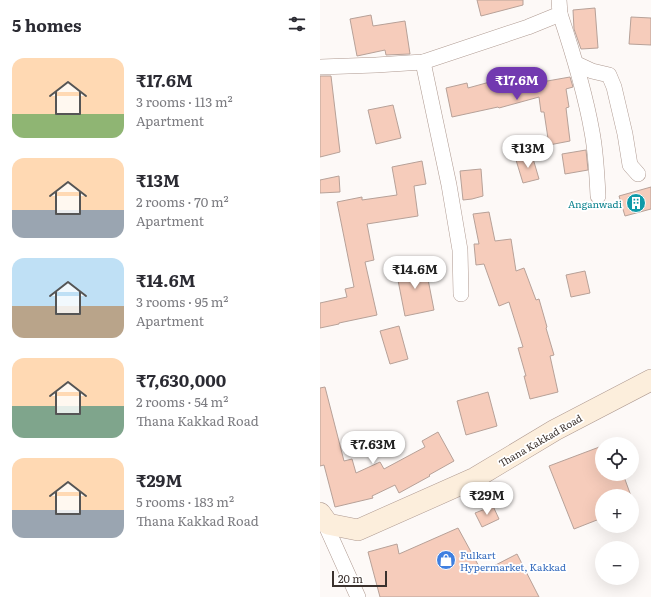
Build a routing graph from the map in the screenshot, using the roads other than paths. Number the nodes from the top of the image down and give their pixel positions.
1 (560, 7) edge
2 (423, 62) junction
3 (577, 64) junction
4 (320, 67) edge
5 (638, 174) dead end
6 (598, 196) dead end
7 (461, 294) dead end
8 (651, 380) edge
9 (320, 514) edge
10 (358, 597) edge

1 - 2 street
1 - 3 street
2 - 4 street
2 - 7 street
3 - 5 street
3 - 6 street
8 - 9 main road, Thana Kakkad Road
9 - 10 street

